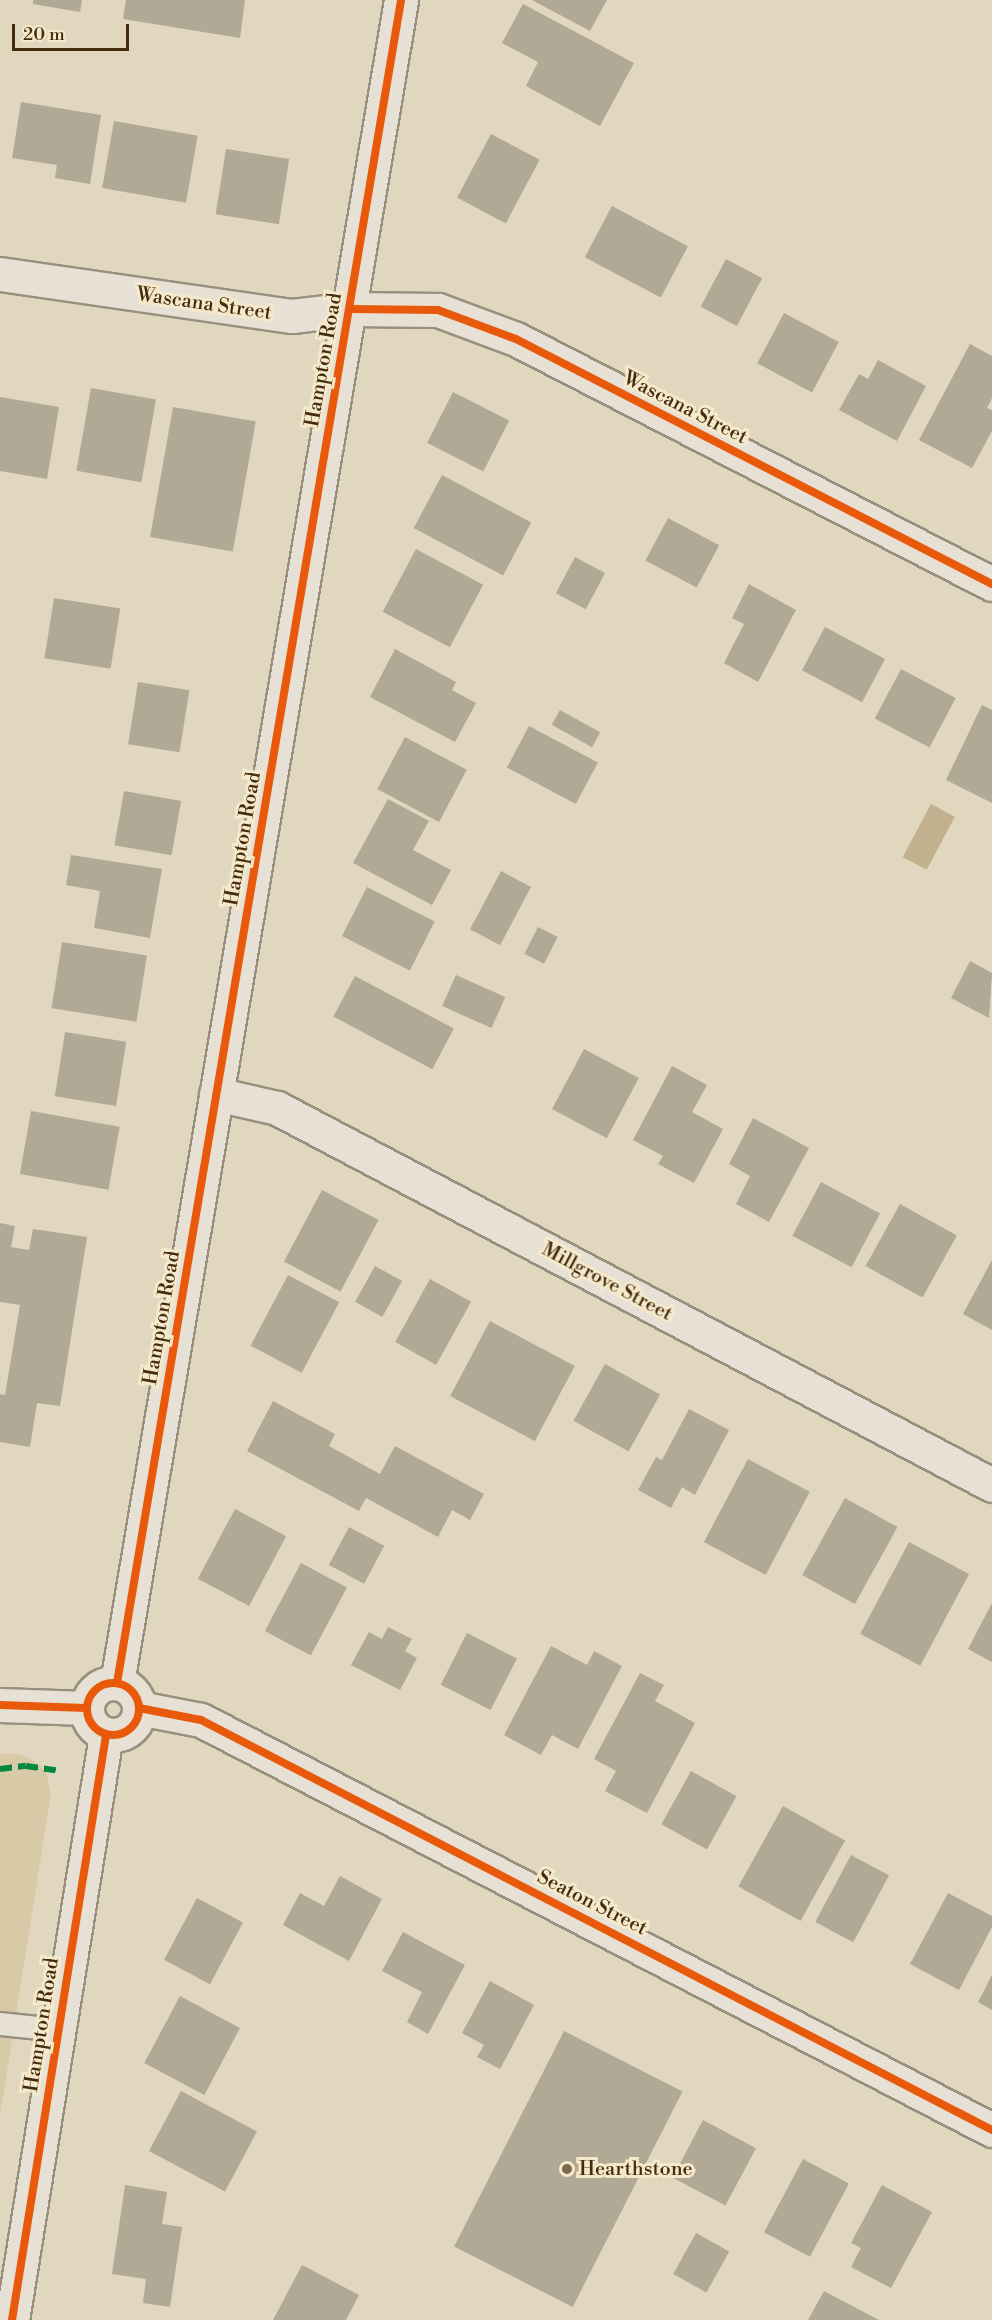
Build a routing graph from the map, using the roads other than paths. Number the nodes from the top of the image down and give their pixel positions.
1 (401, 0) edge
2 (0, 274) edge
3 (350, 309) junction
4 (992, 584) edge
5 (216, 1094) junction
6 (992, 1485) edge
7 (117, 1683) junction
8 (0, 1705) edge
9 (86, 1708) junction
10 (139, 1708) junction
11 (106, 1735) junction
12 (0, 2024) edge
13 (58, 2030) junction
14 (992, 2130) edge
15 (12, 2320) edge

1 - 3 street, Hampton Road
2 - 3 street, Wascana Street
3 - 4 street, Wascana Street
3 - 5 street, Hampton Road
5 - 6 street, Millgrove Street
5 - 7 street, Hampton Road
7 - 9 street
7 - 10 street
8 - 9 street
9 - 11 street
10 - 11 street
10 - 14 street, Seaton Street
11 - 13 street, Hampton Road
12 - 13 lane
13 - 15 street, Hampton Road

